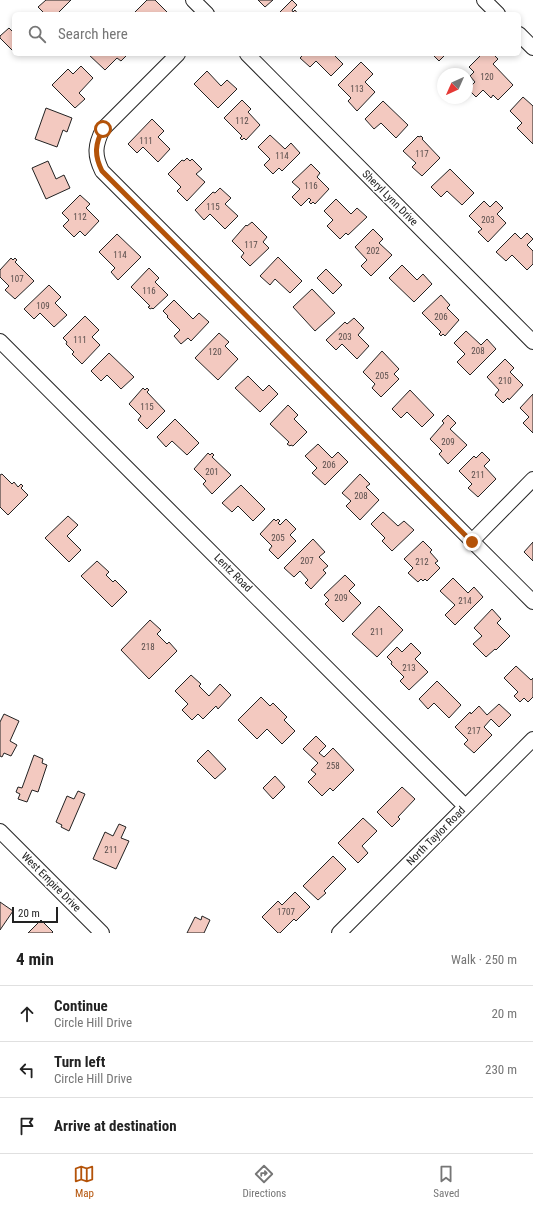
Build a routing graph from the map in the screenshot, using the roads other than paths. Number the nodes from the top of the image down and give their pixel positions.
1 (193, 0) edge
2 (484, 0) edge
3 (205, 12) edge
4 (496, 12) edge
5 (521, 36) edge
6 (533, 48) edge
7 (176, 56) edge
8 (249, 56) edge
9 (0, 341) edge
10 (533, 342) edge
11 (533, 479) edge
12 (472, 542) junction
13 (533, 602) edge
14 (533, 739) edge
15 (465, 806) junction
16 (0, 831) edge
17 (102, 933) edge
18 (338, 933) edge

1 - 3 street
2 - 4 street
5 - 6 street
7 - 12 street
8 - 10 street, Sheryl Lynn Drive
9 - 15 street, Lentz Road
11 - 12 street
12 - 13 street
14 - 15 street, North Taylor Road
15 - 18 street, North Taylor Road
16 - 17 street, West Empire Drive

